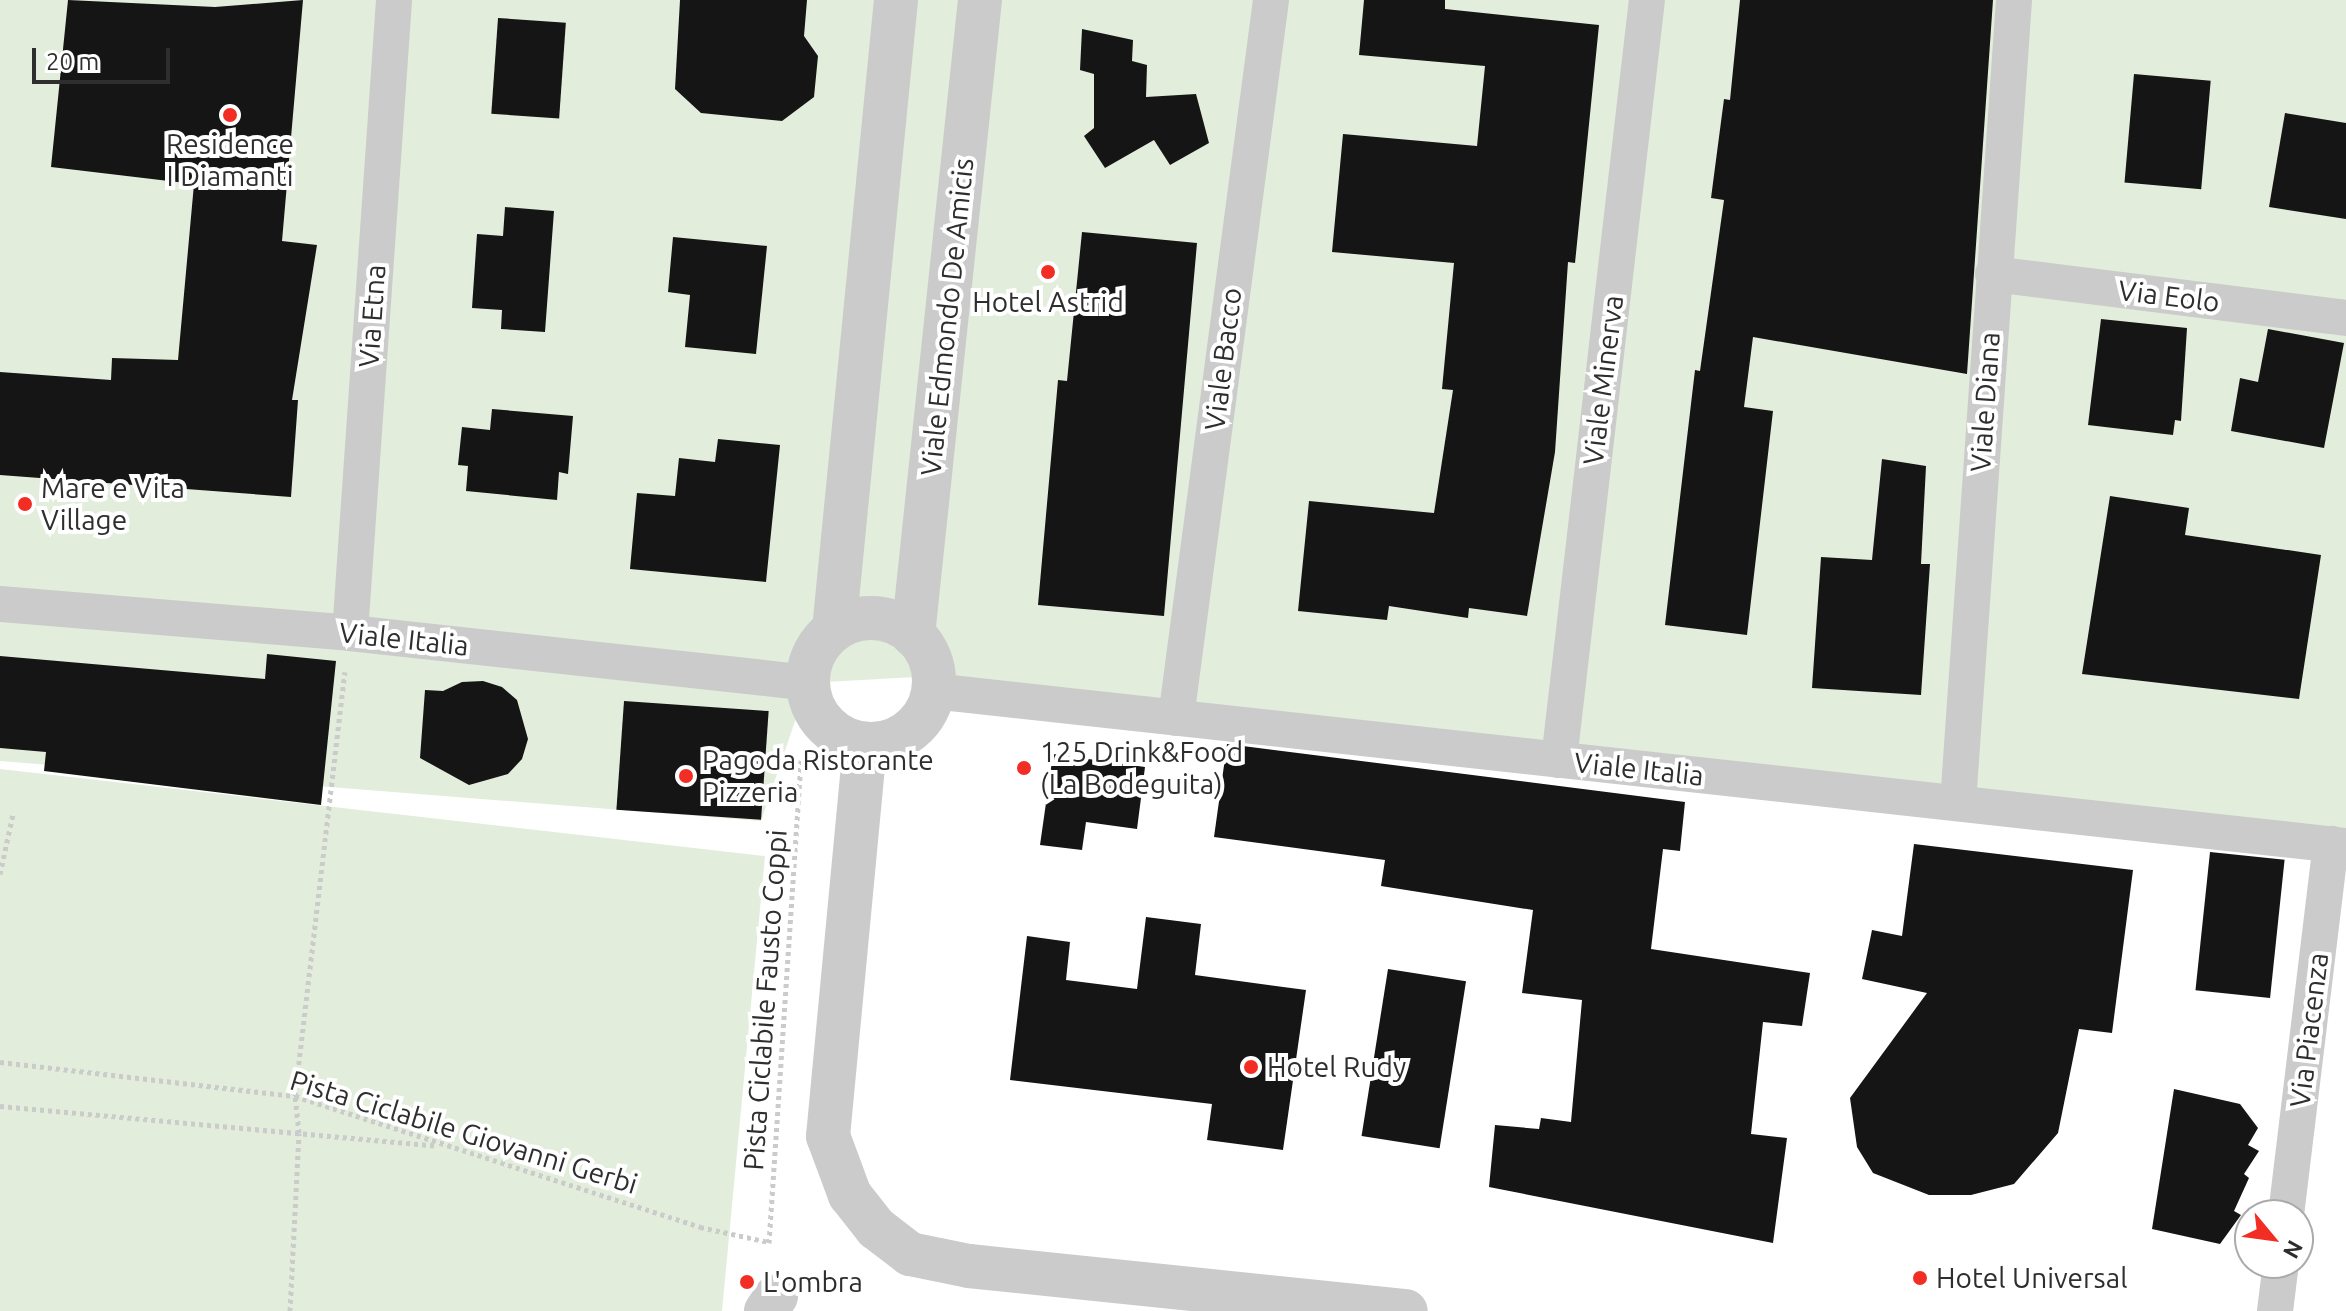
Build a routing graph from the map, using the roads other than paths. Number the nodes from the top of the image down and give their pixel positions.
1 (394, 0) edge
2 (896, 0) edge
3 (980, 0) edge
4 (1271, 0) edge
5 (1647, 0) edge
6 (2014, 0) edge
7 (1993, 274) junction
8 (2346, 318) edge
9 (0, 604) edge
10 (834, 630) junction
11 (350, 633) junction
12 (913, 635) junction
13 (808, 683) junction
14 (933, 691) junction
15 (1176, 718) junction
16 (865, 745) junction
17 (1559, 760) junction
18 (1958, 803) junction
19 (2339, 845) edge
20 (2288, 1199) edge
21 (2279, 1279) edge
22 (1406, 1311) edge
23 (2275, 1311) edge

1 - 11 street, Via Etna
2 - 10 street
3 - 12 street, Viale Edmondo De Amicis
4 - 15 street, Viale Bacco
5 - 17 street, Viale Minerva
6 - 7 street, Viale Diana
7 - 8 street, Via Eolo
7 - 18 street, Viale Diana
9 - 11 street, Viale Italia
10 - 12 street
10 - 13 street
11 - 13 street, Viale Italia
12 - 14 street
13 - 16 street
14 - 15 street, Viale Italia
14 - 16 street
15 - 17 street, Viale Italia
16 - 22 street
17 - 18 street, Viale Italia
18 - 19 street, Viale Italia
19 - 20 street, Via Piacenza
21 - 23 street

